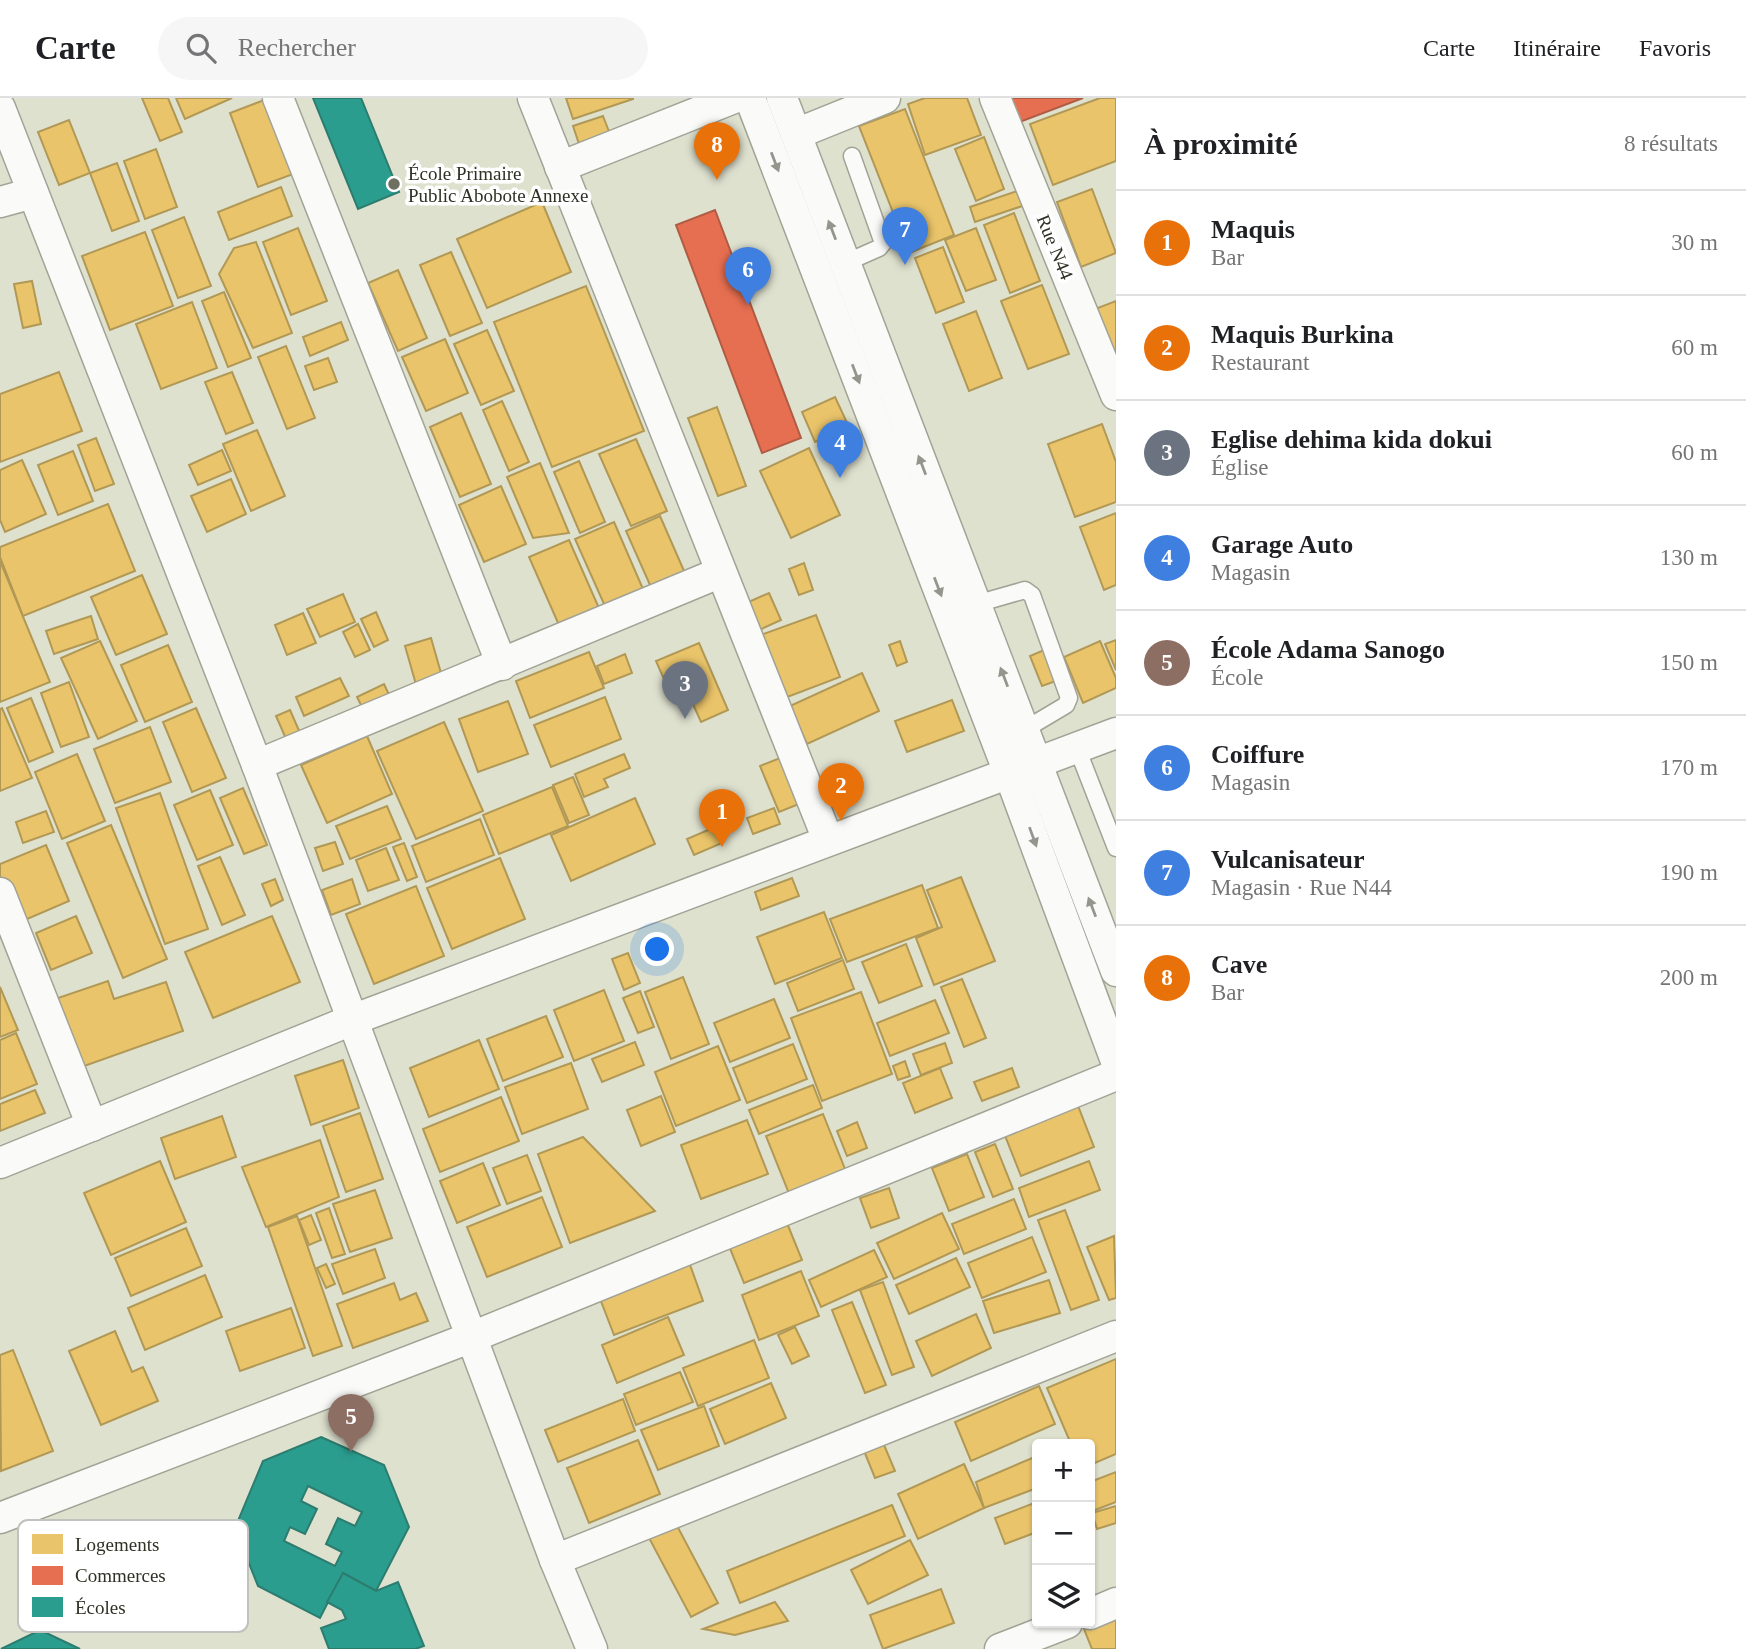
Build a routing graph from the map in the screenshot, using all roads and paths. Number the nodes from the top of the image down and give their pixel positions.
1 (278, 98) edge
2 (533, 98) edge
3 (734, 98) edge
4 (750, 98) edge
5 (782, 98) edge
6 (885, 98) edge
7 (995, 98) edge
8 (0, 108) edge
9 (796, 134) junction
10 (852, 156) dead end
11 (560, 167) junction
12 (33, 193) junction
13 (0, 202) edge
14 (845, 263) junction
15 (1116, 395) edge
16 (719, 573) junction
17 (976, 604) junction
18 (502, 665) junction
19 (1024, 730) junction
20 (1116, 733) edge
21 (1077, 748) junction
22 (257, 765) junction
23 (1023, 768) junction
24 (828, 840) junction
25 (1116, 848) edge
26 (0, 893) edge
27 (1116, 971) edge
28 (352, 1020) junction
29 (1116, 1061) edge
30 (1116, 1075) edge
31 (92, 1126) junction
32 (0, 1163) edge
33 (1116, 1336) edge
34 (472, 1337) junction
35 (0, 1518) edge
36 (555, 1560) junction
37 (1116, 1604) edge
38 (1095, 1612) edge
39 (1054, 1628) edge
40 (592, 1649) edge
41 (1000, 1649) edge

1 - 18 street
2 - 11 street
3 - 11 street
4 -> 23 street
5 - 9 street
6 - 9 street
7 - 15 street, Rue N44
8 - 12 street
14 -> 9 street
10 - 14 lane
11 - 16 street
12 - 13 street
12 - 22 street
17 -> 14 street
16 - 18 street
16 - 24 street
19 -> 17 street
17 - 19 lane
18 - 22 street
19 - 23 street
20 - 21 street
21 - 23 street
21 - 25 lane
22 - 28 street
23 - 24 street
27 -> 23 street
23 -> 29 street
24 - 28 street
26 - 31 street
28 - 31 street
28 - 34 street
30 - 34 street
31 - 32 street
33 - 36 street
34 - 35 street
34 - 36 street
36 - 40 street
37 - 38 street
39 - 41 street

